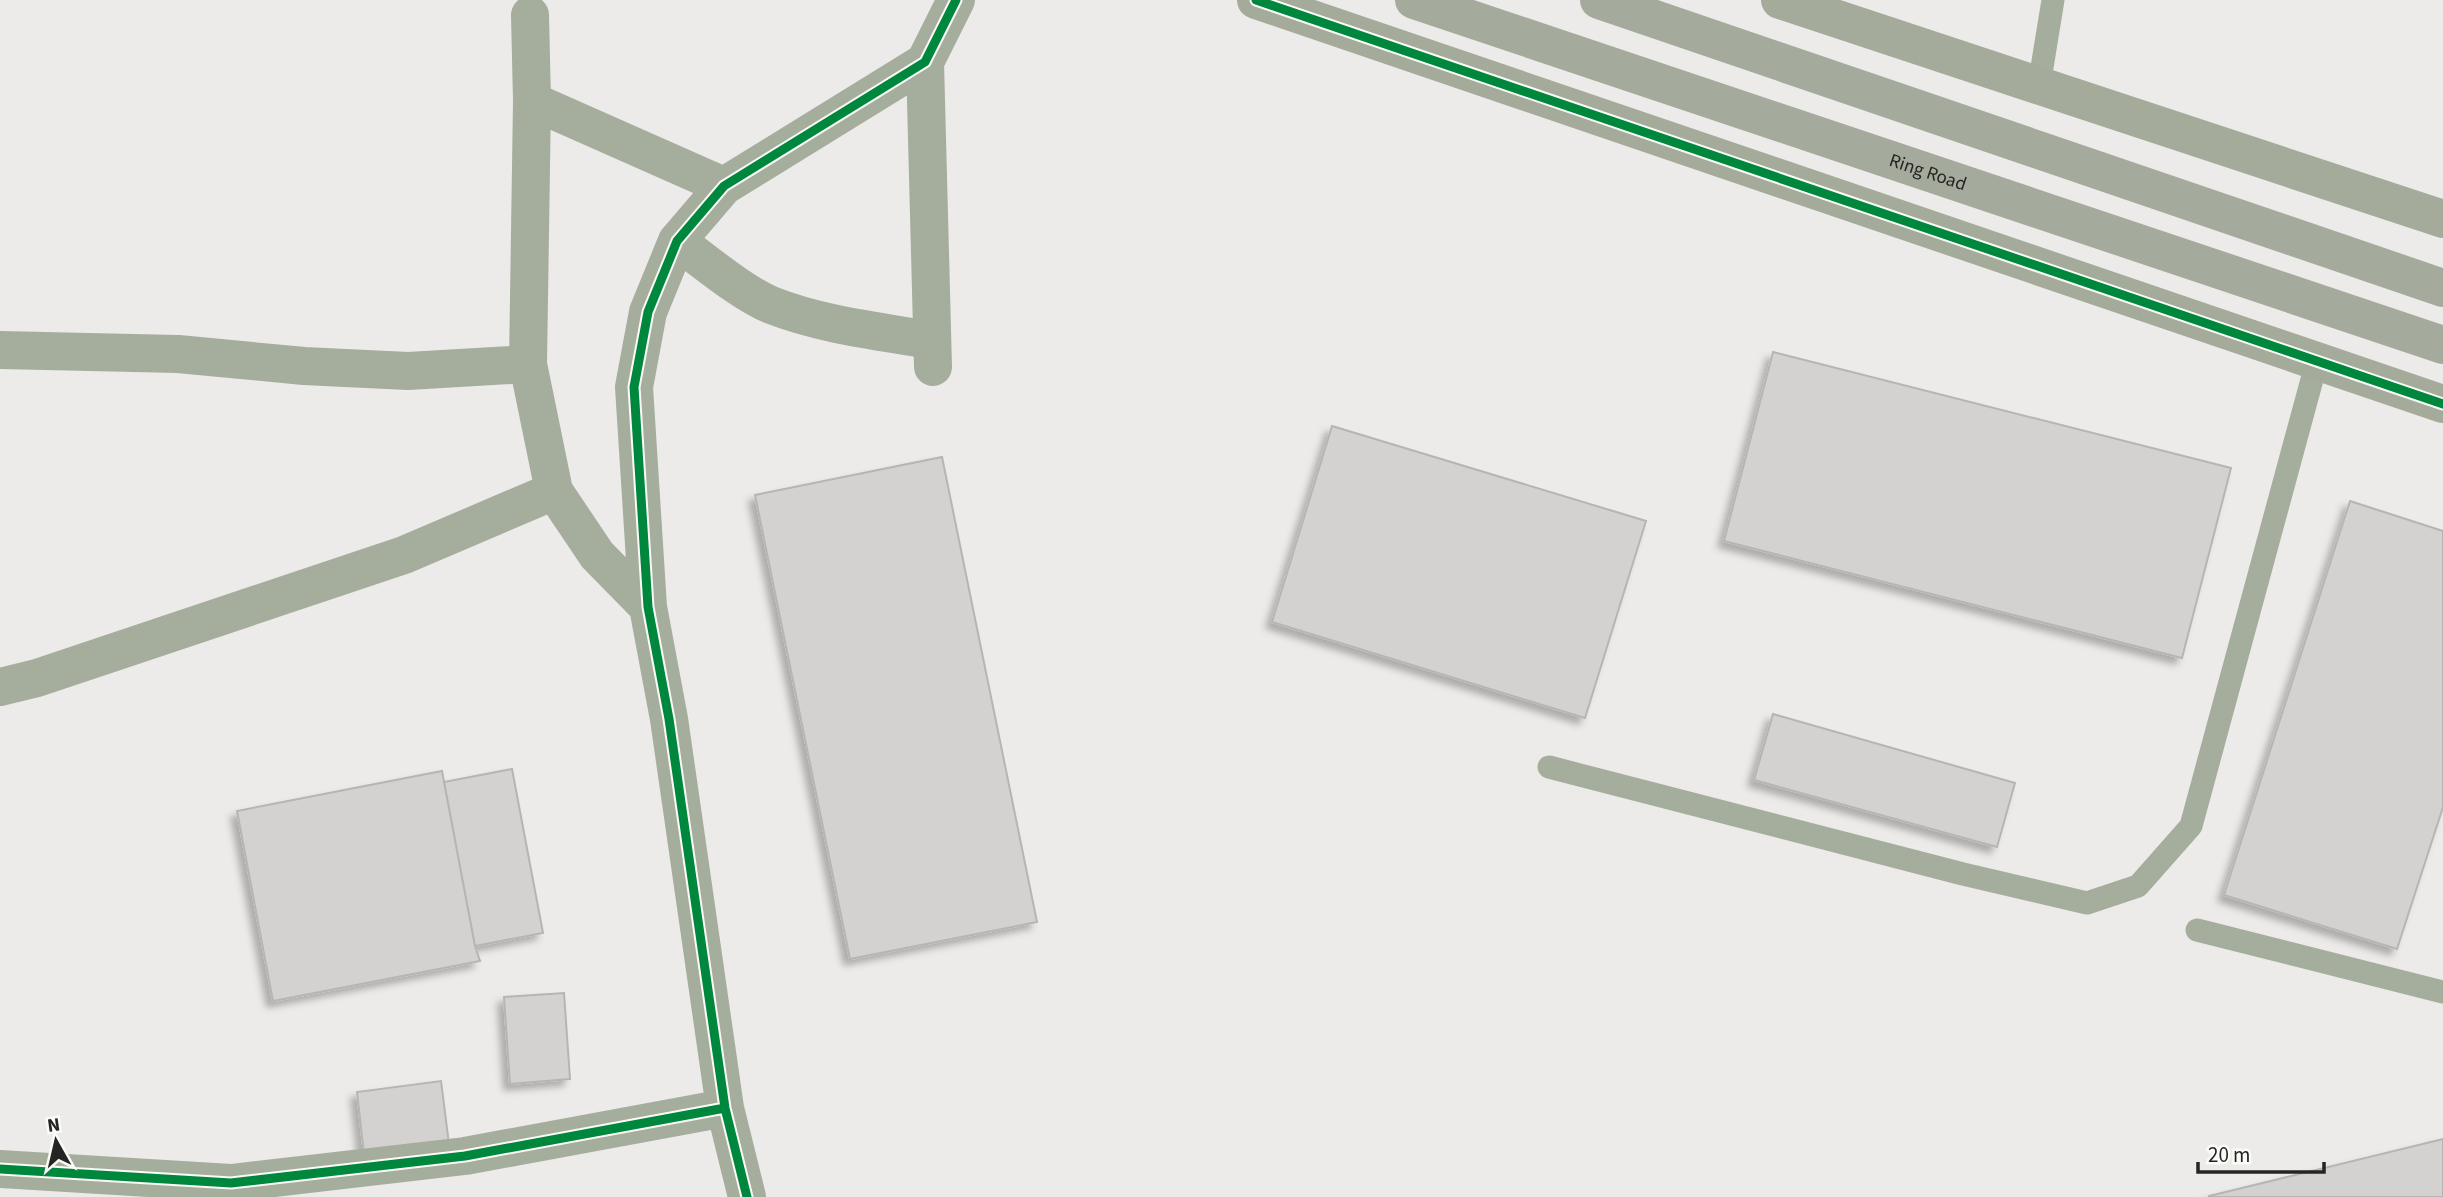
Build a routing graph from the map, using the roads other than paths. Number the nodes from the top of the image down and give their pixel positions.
1 (956, 0) edge
2 (1256, 0) edge
3 (1414, 0) edge
4 (1599, 0) edge
5 (1780, 0) edge
6 (2053, 0) edge
7 (530, 15) dead end
8 (925, 62) junction
9 (2039, 86) junction
10 (532, 101) junction
11 (724, 186) junction
12 (2443, 219) edge
13 (677, 241) junction
14 (2443, 288) edge
15 (2443, 345) edge
16 (0, 350) edge
17 (2317, 361) junction
18 (528, 364) junction
19 (2443, 404) edge
20 (554, 491) junction
21 (649, 607) junction
22 (0, 687) edge
23 (1549, 767) dead end
24 (2197, 929) dead end
25 (2443, 992) edge
26 (724, 1108) junction
27 (0, 1169) edge
28 (230, 1190) edge
29 (747, 1197) edge

1 - 8 street
2 - 17 street
3 - 15 highway, Ring Road
4 - 14 highway
5 - 9 street
6 - 9 lane
7 - 10 street
8 - 11 street
8 - 13 street
9 - 12 street
10 - 11 street
10 - 18 street
11 - 13 street
13 - 21 street
16 - 18 street
17 - 19 street
17 - 23 lane
18 - 20 street
20 - 21 street
20 - 22 street
21 - 26 street
24 - 25 lane
26 - 28 street
26 - 29 street
27 - 28 street

